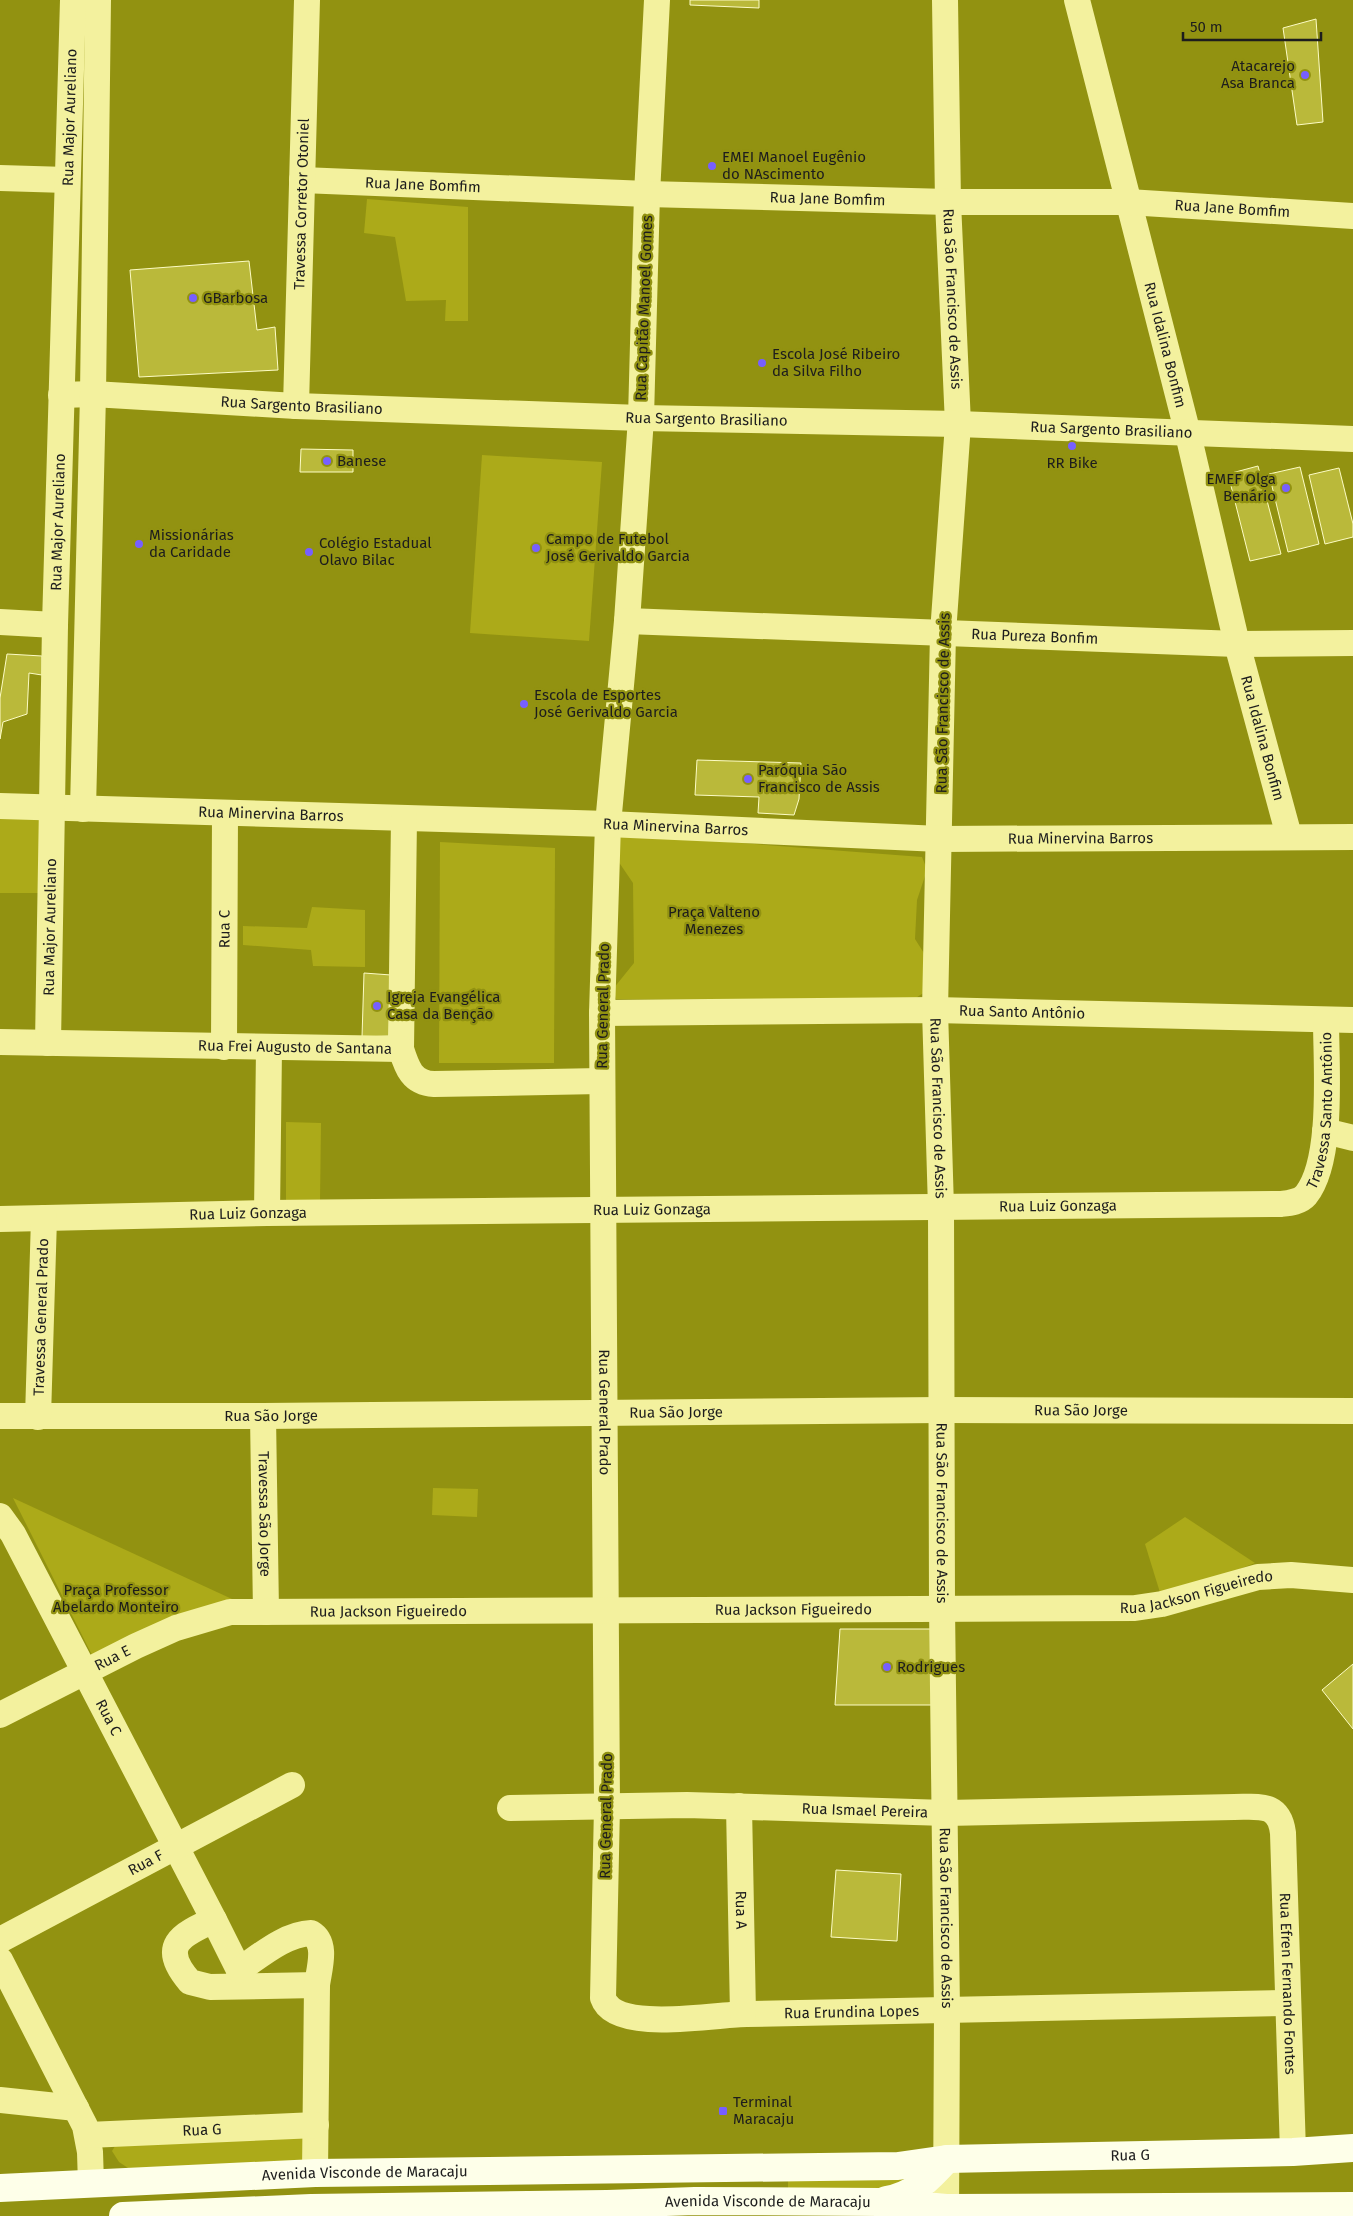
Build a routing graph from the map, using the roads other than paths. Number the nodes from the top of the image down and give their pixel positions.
1 (73, 0) edge
2 (98, 0) edge
3 (307, 0) edge
4 (657, 0) edge
5 (1078, 0) edge
6 (946, 4) edge
7 (0, 178) edge
8 (67, 180) junction
9 (302, 180) junction
10 (648, 194) junction
11 (948, 202) junction
12 (1128, 202) junction
13 (1353, 216) edge
14 (93, 394) junction
15 (61, 395) junction
16 (296, 406) junction
17 (641, 418) junction
18 (958, 424) junction
19 (1188, 434) junction
20 (1353, 439) edge
21 (0, 622) edge
22 (626, 622) junction
23 (55, 625) junction
24 (943, 633) junction
25 (1353, 643) edge
26 (1237, 644) junction
27 (0, 806) edge
28 (52, 807) junction
29 (83, 809) junction
30 (225, 813) junction
31 (404, 818) junction
32 (608, 824) junction
33 (1289, 836) junction
34 (1353, 837) edge
35 (940, 839) junction
36 (935, 1010) junction
37 (602, 1013) junction
38 (1326, 1020) junction
39 (1353, 1020) edge
40 (0, 1042) edge
41 (48, 1043) junction
42 (224, 1047) junction
43 (269, 1048) junction
44 (401, 1050) junction
45 (601, 1081) junction
46 (1325, 1132) junction
47 (1353, 1138) edge
48 (1305, 1197) joint
49 (941, 1208) junction
50 (603, 1211) junction
51 (267, 1213) junction
52 (44, 1218) junction
53 (0, 1219) edge
54 (942, 1410) junction
55 (1353, 1411) edge
56 (605, 1414) junction
57 (0, 1416) edge
58 (38, 1416) junction
59 (263, 1416) junction
60 (0, 1516) edge
61 (1353, 1580) edge
62 (942, 1607) junction
63 (606, 1611) junction
64 (230, 1612) joint
65 (266, 1612) junction
66 (84, 1671) junction
67 (0, 1715) edge
68 (292, 1785) dead end
69 (607, 1806) junction
70 (738, 1806) junction
71 (510, 1808) dead end
72 (946, 1813) junction
73 (1278, 1815) joint
74 (175, 1846) junction
75 (214, 1920) junction
76 (0, 1940) edge
77 (0, 1960) edge
78 (239, 1978) junction
79 (317, 1985) junction
80 (603, 1998) joint
81 (1288, 2003) junction
82 (948, 2011) junction
83 (743, 2014) junction
84 (0, 2100) edge
85 (76, 2108) junction
86 (316, 2125) junction
87 (88, 2135) junction
88 (1353, 2148) edge
89 (1293, 2152) junction
90 (947, 2159) junction
91 (909, 2164) joint
92 (315, 2173) junction
93 (91, 2184) junction
94 (0, 2188) edge
95 (880, 2202) junction
96 (1353, 2206) edge
97 (607, 2210) edge
98 (1290, 2211) edge
99 (310, 2212) edge
100 (946, 2212) edge
101 (123, 2216) edge

1 - 8 street, Rua Major Aureliano
2 - 14 street, Rua Major Aureliano
3 - 9 street, Travessa Corretor Otoniel
4 - 10 street, Rua Capitão Manoel Gomes
5 - 12 street, Rua Idalina Bonfim
6 - 11 street, Rua São Francisco de Assis
7 - 8 street
8 - 15 street, Rua Major Aureliano
9 - 10 street, Rua Jane Bomfim
9 - 16 street, Travessa Corretor Otoniel
10 - 11 street, Rua Jane Bomfim
10 - 17 street, Rua Capitão Manoel Gomes
11 - 12 street, Rua Jane Bomfim
11 - 18 street, Rua São Francisco de Assis
12 - 13 street, Rua Jane Bomfim
12 - 19 street, Rua Idalina Bonfim
14 - 15 street, Rua Sargento Brasiliano
14 - 16 street, Rua Sargento Brasiliano
14 - 29 street, Rua Major Aureliano
15 - 23 street, Rua Major Aureliano
16 - 17 street, Rua Sargento Brasiliano
17 - 18 street, Rua Sargento Brasiliano
17 - 22 street, Rua Capitão Manoel Gomes
18 - 19 street, Rua Sargento Brasiliano
18 - 24 street, Rua São Francisco de Assis
19 - 20 street, Rua Sargento Brasiliano
19 - 26 street, Rua Idalina Bonfim
21 - 23 street
22 - 24 street, Rua Pureza Bonfim
22 - 32 street, Rua Capitão Manoel Gomes
23 - 28 street, Rua Major Aureliano
24 - 26 street, Rua Pureza Bonfim
24 - 35 street, Rua São Francisco de Assis
25 - 26 street, Rua Pureza Bonfim
26 - 33 street, Rua Idalina Bonfim
27 - 28 street, Rua Minervina Barros
28 - 29 street, Rua Minervina Barros
28 - 41 street, Rua Major Aureliano
29 - 30 street, Rua Minervina Barros
30 - 31 street, Rua Minervina Barros
30 - 42 street, Rua C
31 - 32 street, Rua Minervina Barros
31 - 44 street
32 - 35 street, Rua Minervina Barros
32 - 37 street, Rua General Prado
33 - 34 street, Rua Minervina Barros
33 - 35 street, Rua Minervina Barros
35 - 36 street, Rua São Francisco de Assis
36 - 37 street, Rua Santo Antônio
36 - 38 street, Rua Santo Antônio
36 - 49 street, Rua São Francisco de Assis
37 - 45 street, Rua General Prado
38 - 39 street, Rua Santo Antônio
38 - 46 street, Travessa Santo Antônio
40 - 41 street, Rua Frei Augusto de Santana
41 - 42 street, Rua Frei Augusto de Santana
42 - 43 street, Rua Frei Augusto de Santana
43 - 44 street, Rua Frei Augusto de Santana
43 - 51 street
44 - 45 street, Rua Frei Augusto de Santana
45 - 50 street, Rua General Prado
46 - 47 street
46 - 48 street, Travessa Santo Antônio
48 - 49 street, Rua Luiz Gonzaga
49 - 50 street, Rua Luiz Gonzaga
49 - 54 street, Rua São Francisco de Assis
50 - 51 street, Rua Luiz Gonzaga
50 - 56 street, Rua General Prado
51 - 52 street, Rua Luiz Gonzaga
52 - 53 street, Rua Luiz Gonzaga
52 - 58 street, Travessa General Prado
54 - 55 street, Rua São Jorge
54 - 56 street, Rua São Jorge
54 - 62 street, Rua São Francisco de Assis
56 - 59 street, Rua São Jorge
56 - 63 street, Rua General Prado
57 - 58 street, Rua São Jorge
58 - 59 street, Rua São Jorge
59 - 65 street, Travessa São Jorge
60 - 66 street, Rua C
61 - 62 street, Rua Jackson Figueiredo
62 - 63 street, Rua Jackson Figueiredo
62 - 72 street, Rua São Francisco de Assis
63 - 65 street, Rua Jackson Figueiredo
63 - 69 street, Rua General Prado
64 - 65 street, Rua Jackson Figueiredo
64 - 66 street, Rua E
66 - 67 street, Rua E
66 - 74 street, Rua C
68 - 74 street, Rua F
69 - 70 street, Rua Ismael Pereira
69 - 71 street, Rua Ismael Pereira
69 - 80 street, Rua General Prado
70 - 72 street, Rua Ismael Pereira
70 - 83 street, Rua A
72 - 73 street, Rua Ismael Pereira
72 - 82 street, Rua São Francisco de Assis
73 - 81 street, Rua Efren Fernando Fontes
74 - 75 street, Rua C
74 - 76 street, Rua F
75 - 78 street, Rua C
75 - 78 street
77 - 85 street
78 - 79 street
78 - 79 street
79 - 86 street
80 - 83 street, Rua Erundina Lopes
81 - 82 street, Rua Erundina Lopes
81 - 89 street, Rua Efren Fernando Fontes
82 - 83 street, Rua Erundina Lopes
82 - 90 street, Rua São Francisco de Assis
84 - 85 street
85 - 87 street
86 - 87 street, Rua G
86 - 92 street
87 - 93 street
88 - 89 main road, Rua G
89 - 90 main road, Rua G
90 - 91 main road, Rua G
90 - 95 main road
90 - 100 street, Rua São Francisco de Assis
91 - 92 main road, Avenida Visconde de Maracaju
92 - 93 main road, Avenida Visconde de Maracaju
93 - 94 main road, Avenida Visconde de Maracaju
95 - 97 main road, Avenida Visconde de Maracaju
95 - 100 main road, Avenida Visconde de Maracaju
96 - 98 main road, Avenida Visconde de Maracaju
97 - 99 main road, Avenida Visconde de Maracaju
98 - 100 main road, Avenida Visconde de Maracaju
99 - 101 main road, Avenida Visconde de Maracaju

